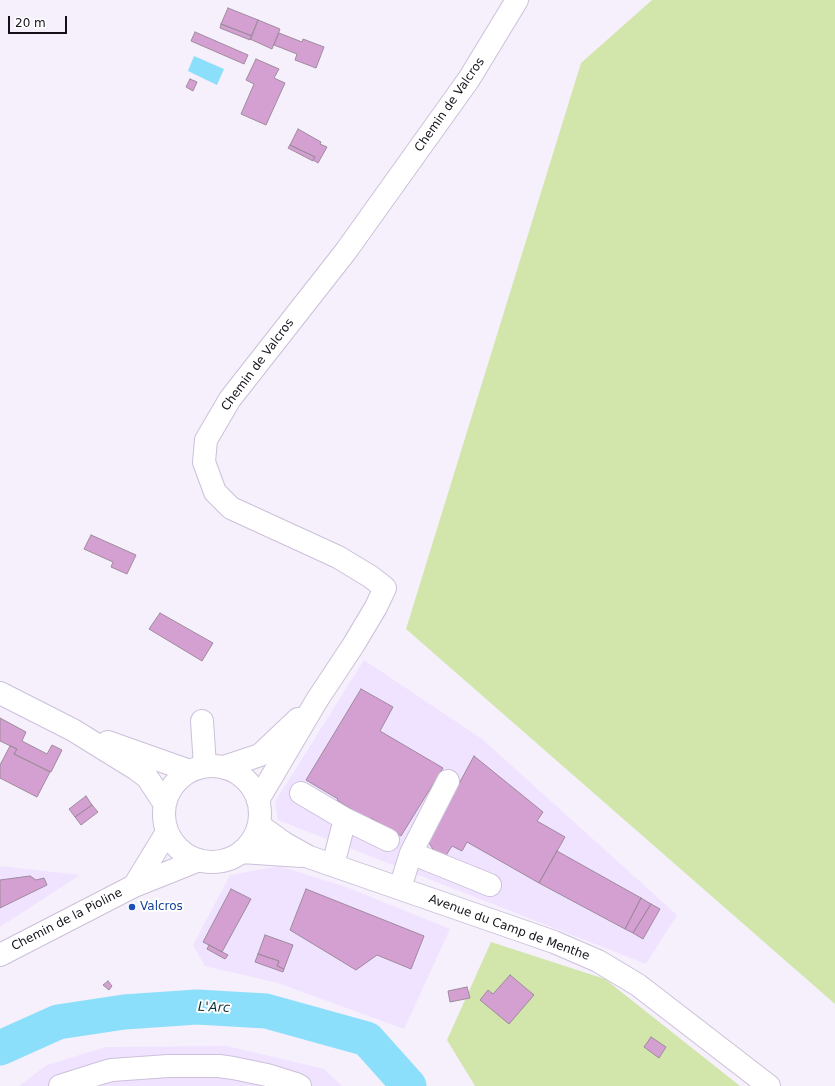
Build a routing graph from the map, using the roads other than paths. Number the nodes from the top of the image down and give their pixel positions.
1 (517, 0) edge
2 (0, 692) edge
3 (317, 700) junction
4 (202, 721) dead end
5 (73, 730) junction
6 (206, 768) junction
7 (448, 781) dead end
8 (301, 793) dead end
9 (258, 800) junction
10 (164, 803) junction
11 (345, 819) junction
12 (259, 825) junction
13 (167, 832) junction
14 (388, 840) dead end
15 (241, 852) junction
16 (411, 853) junction
17 (309, 857) junction
18 (199, 860) junction
19 (333, 865) junction
20 (490, 885) dead end
21 (134, 886) junction
22 (400, 888) junction
23 (3, 949) edge
24 (60, 1086) edge
25 (300, 1086) edge
26 (769, 1086) edge

1 - 3 main road, Chemin de Valcros
2 - 5 main road
3 - 6 main road, Chemin de Valcros
3 - 9 main road, Chemin de Valcros
4 - 6 main road
5 - 6 main road
5 - 10 main road
6 - 9 main road
6 - 10 main road
7 - 16 main road
8 - 11 main road
9 - 12 main road
10 - 13 main road
11 - 14 main road
11 - 19 main road
12 - 15 main road
12 - 17 main road, Avenue du Camp de Menthe
13 - 18 main road
13 - 21 main road, Chemin de la Pioline
15 - 17 main road, Avenue du Camp de Menthe
15 - 18 main road
16 - 20 main road
16 - 22 main road
17 - 19 main road, Avenue du Camp de Menthe
18 - 21 main road, Chemin de la Pioline
19 - 22 main road, Avenue du Camp de Menthe
21 - 23 main road, Chemin de la Pioline
22 - 26 main road, Avenue du Camp de Menthe
24 - 25 main road

